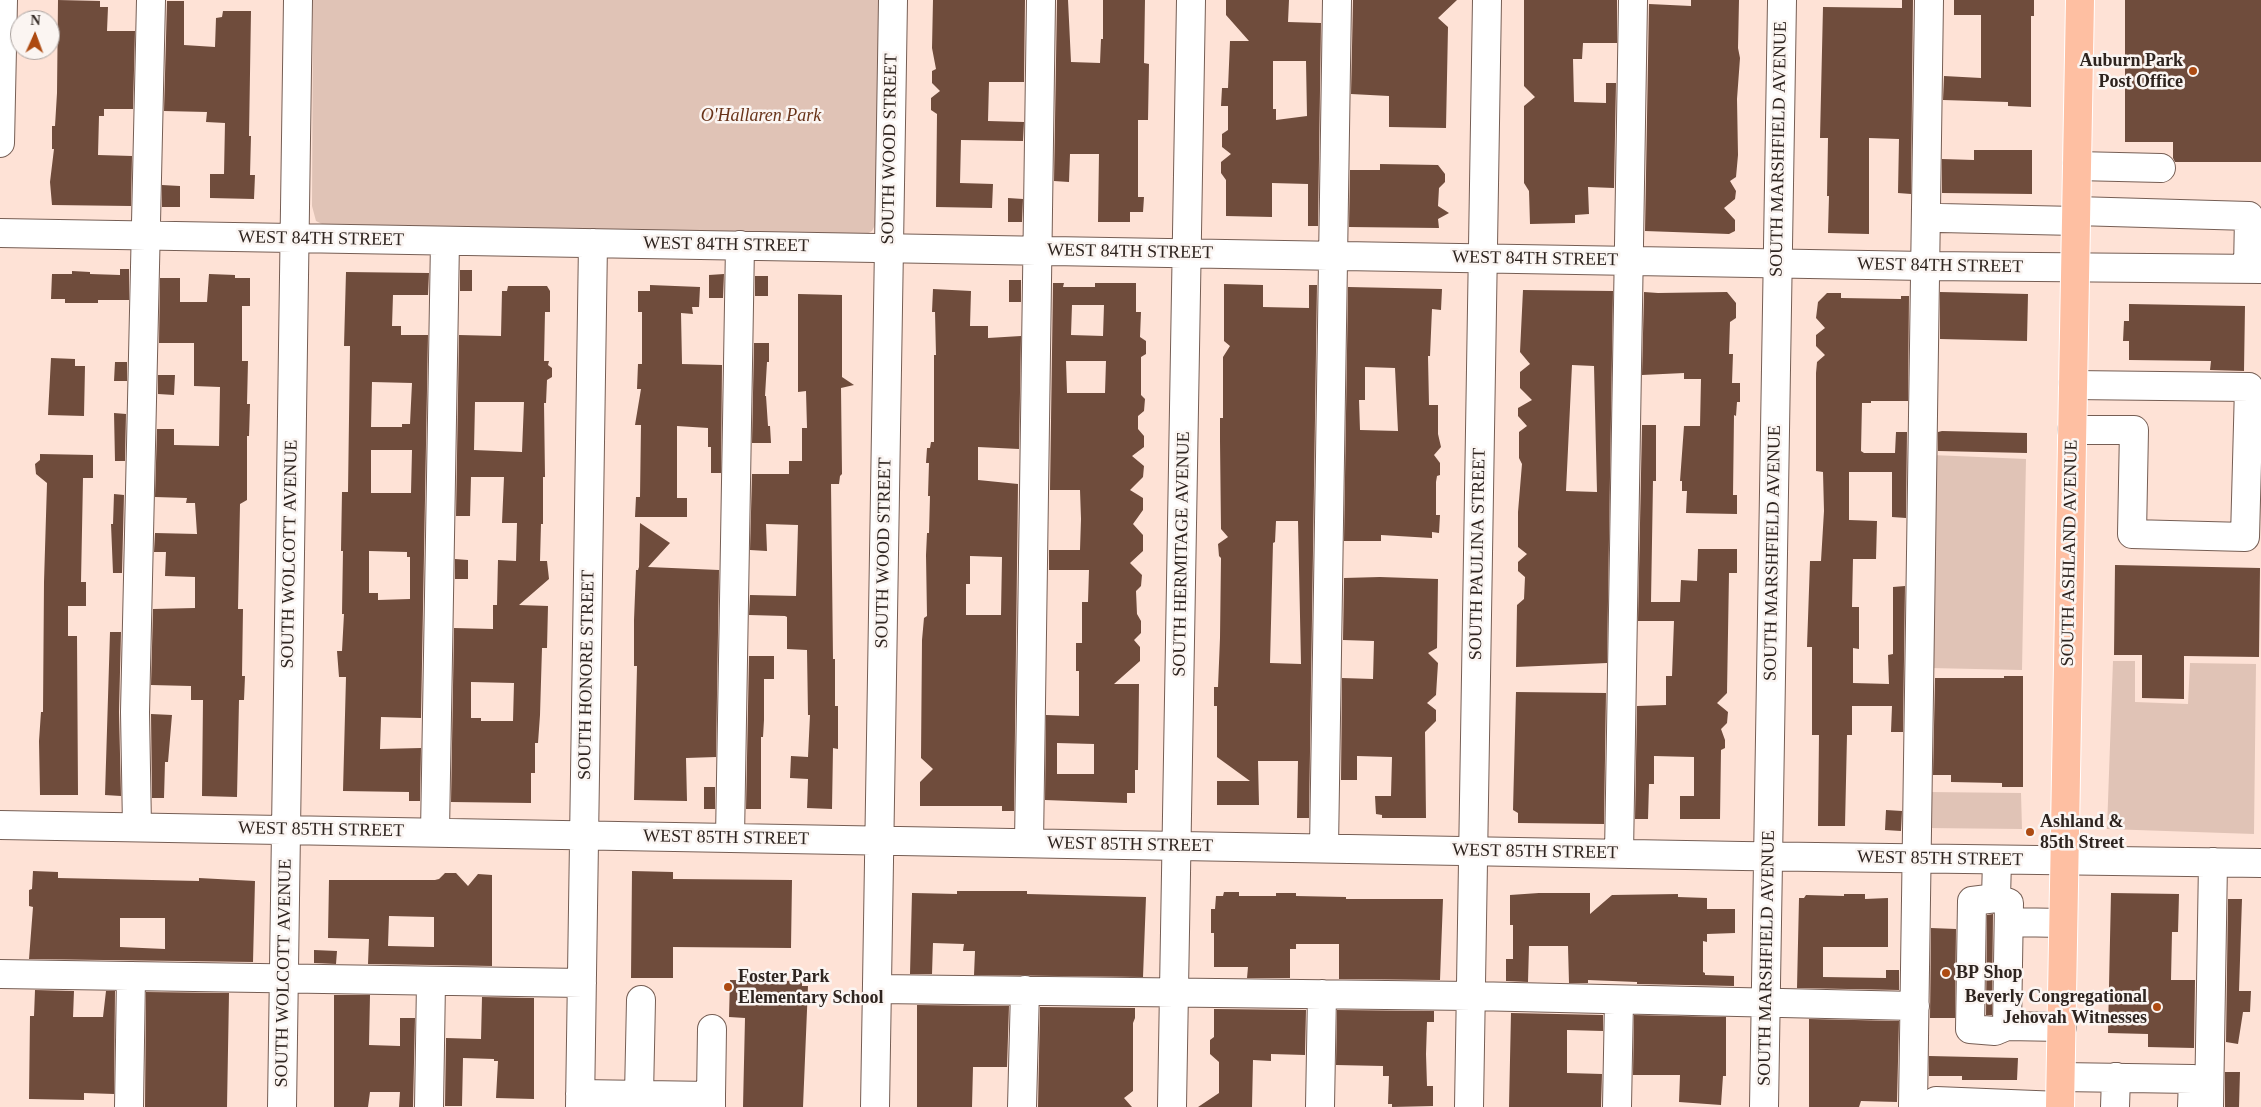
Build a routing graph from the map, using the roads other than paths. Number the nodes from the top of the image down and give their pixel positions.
1 (3, 0) edge
2 (151, 0) edge
3 (298, 0) edge
4 (893, 0) edge
5 (1041, 0) edge
6 (1191, 0) edge
7 (1336, 0) edge
8 (1487, 0) edge
9 (1633, 0) edge
10 (1782, 0) edge
11 (1929, 0) edge
12 (2080, 0) edge
13 (0, 143) edge
14 (2077, 166) junction
15 (2161, 168) dead end
16 (2076, 216) junction
17 (1940, 218) dead end
18 (0, 233) edge
19 (147, 236) junction
20 (295, 238) junction
21 (445, 241) junction
22 (593, 243) junction
23 (740, 246) junction
24 (888, 248) junction
25 (1036, 251) junction
26 (1186, 253) junction
27 (1334, 256) junction
28 (1483, 258) junction
29 (1629, 260) junction
30 (1777, 263) junction
31 (1926, 266) junction
32 (2075, 267) junction
33 (2254, 269) edge
34 (2073, 385) junction
35 (2072, 430) junction
36 (0, 825) edge
37 (137, 827) junction
38 (286, 830) junction
39 (434, 832) junction
40 (584, 835) junction
41 (730, 838) junction
42 (879, 840) junction
43 (1029, 843) junction
44 (1177, 846) junction
45 (1324, 848) junction
46 (1473, 851) junction
47 (1619, 854) junction
48 (1769, 856) junction
49 (1916, 859) junction
50 (1997, 860) junction
51 (2064, 860) junction
52 (2212, 862) junction
53 (2261, 863) edge
54 (1996, 898) junction
55 (2009, 922) junction
56 (2063, 923) junction
57 (0, 974) edge
58 (131, 976) junction
59 (285, 979) junction
60 (431, 982) junction
61 (582, 984) junction
62 (877, 989) junction
63 (1024, 990) junction
64 (1174, 992) junction
65 (1322, 994) junction
66 (1471, 996) junction
67 (641, 1000) dead end
68 (1619, 1000) junction
69 (1766, 1004) junction
70 (1915, 1006) junction
71 (2007, 1026) junction
72 (2062, 1027) junction
73 (712, 1029) dead end
74 (2061, 1077) junction
75 (2116, 1078) junction
76 (639, 1095) junction
77 (580, 1100) edge
78 (711, 1101) edge
79 (1925, 1104) edge
80 (2060, 1106) edge
81 (129, 1107) edge
82 (282, 1107) edge
83 (429, 1107) edge
84 (875, 1107) edge
85 (1022, 1107) edge
86 (1172, 1107) edge
87 (1320, 1107) edge
88 (1469, 1107) edge
89 (1617, 1107) edge
90 (1764, 1107) edge
91 (2115, 1107) edge
92 (2192, 1107) edge
93 (2209, 1107) edge

1 - 13 street
2 - 19 street
3 - 20 street, SOUTH WOLCOTT AVENUE
4 - 24 street, SOUTH WOOD STREET
5 - 25 street
6 - 26 street, SOUTH HERMITAGE AVENUE
7 - 27 street
8 - 28 street, SOUTH PAULINA STREET
9 - 29 street
10 - 30 street, SOUTH MARSHFIELD AVENUE
11 - 31 street
12 - 14 main road, SOUTH ASHLAND AVENUE
14 - 15 street
14 - 16 main road, SOUTH ASHLAND AVENUE
16 - 17 street
16 - 32 main road, SOUTH ASHLAND AVENUE
16 - 33 street
18 - 19 street, WEST 84TH STREET
19 - 20 street, WEST 84TH STREET
19 - 37 street
20 - 21 street, WEST 84TH STREET
20 - 38 street, SOUTH WOLCOTT AVENUE
21 - 22 street, WEST 84TH STREET
21 - 39 street
22 - 23 street, WEST 84TH STREET
22 - 40 street, SOUTH HONORE STREET
23 - 24 street, WEST 84TH STREET
23 - 41 street
24 - 25 street, WEST 84TH STREET
24 - 42 street, SOUTH WOOD STREET
25 - 26 street, WEST 84TH STREET
25 - 43 street
26 - 27 street, WEST 84TH STREET
26 - 44 street, SOUTH HERMITAGE AVENUE
27 - 28 street, WEST 84TH STREET
27 - 45 street
28 - 29 street, WEST 84TH STREET
28 - 46 street, SOUTH PAULINA STREET
29 - 30 street, WEST 84TH STREET
29 - 47 street
30 - 31 street, WEST 84TH STREET
30 - 48 street, SOUTH MARSHFIELD AVENUE
31 - 32 street, WEST 84TH STREET
31 - 49 street
32 - 33 street, WEST 84TH STREET
32 - 34 main road, SOUTH ASHLAND AVENUE
34 - 35 main road, SOUTH ASHLAND AVENUE
34 - 35 street
35 - 51 main road, SOUTH ASHLAND AVENUE
36 - 37 street, WEST 85TH STREET
37 - 38 street, WEST 85TH STREET
38 - 39 street, WEST 85TH STREET
38 - 59 street, SOUTH WOLCOTT AVENUE
39 - 40 street, WEST 85TH STREET
40 - 41 street, WEST 85TH STREET
40 - 61 street, SOUTH HONORE STREET
41 - 42 street, WEST 85TH STREET
42 - 43 street, WEST 85TH STREET
42 - 62 street, SOUTH WOOD STREET
43 - 44 street, WEST 85TH STREET
44 - 45 street, WEST 85TH STREET
44 - 64 street, SOUTH HERMITAGE AVENUE
45 - 46 street, WEST 85TH STREET
46 - 47 street, WEST 85TH STREET
46 - 66 street, SOUTH PAULINA STREET
47 - 48 street, WEST 85TH STREET
48 - 49 street, WEST 85TH STREET
48 - 69 street, SOUTH MARSHFIELD AVENUE
49 - 50 street, WEST 85TH STREET
49 - 70 street
50 - 51 street, WEST 85TH STREET
50 - 54 street
51 - 52 street, WEST 85TH STREET
51 - 56 main road, SOUTH ASHLAND AVENUE
52 - 53 street, WEST 85TH STREET
52 - 93 street
54 - 55 street
54 - 71 street
55 - 56 street
55 - 71 street
56 - 72 main road, SOUTH ASHLAND AVENUE
57 - 58 street
58 - 59 street
58 - 81 street
59 - 60 street
59 - 82 street, SOUTH WOLCOTT AVENUE
60 - 61 street
60 - 83 street
61 - 77 street, SOUTH HONORE STREET
62 - 63 street
62 - 84 street, SOUTH WOOD STREET
63 - 64 street
63 - 85 street
64 - 65 street
64 - 86 street, SOUTH HERMITAGE AVENUE
65 - 66 street
65 - 87 street
66 - 68 street
66 - 88 street, SOUTH PAULINA STREET
67 - 76 street
68 - 69 street
68 - 89 street
69 - 70 street
69 - 90 street, SOUTH MARSHFIELD AVENUE
70 - 79 street
71 - 72 street
72 - 74 main road, SOUTH ASHLAND AVENUE
73 - 78 street
74 - 75 street
74 - 80 main road, SOUTH ASHLAND AVENUE
75 - 91 street
75 - 92 street
76 - 77 street
76 - 78 street
79 - 80 street

